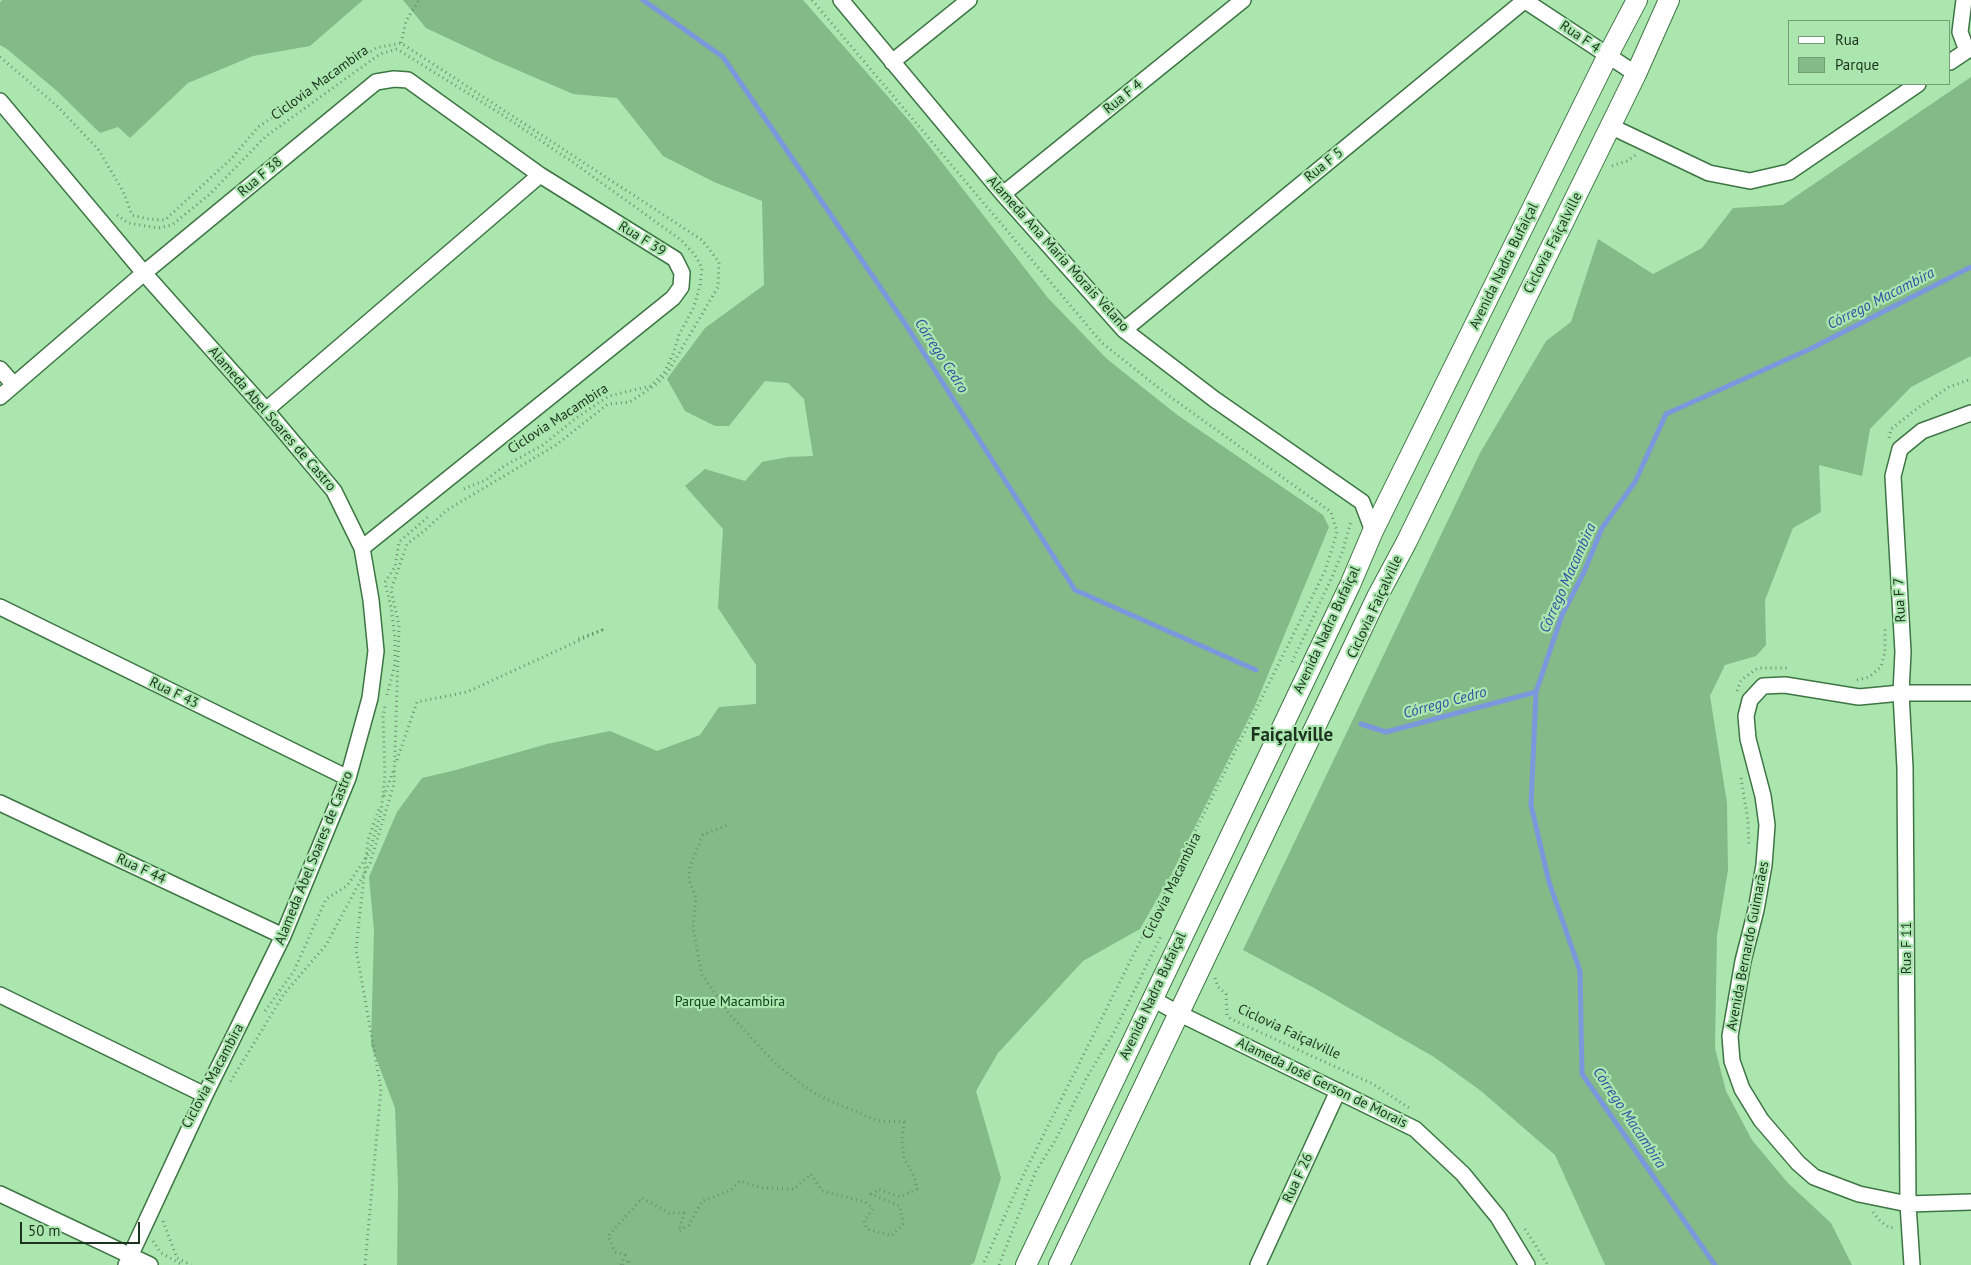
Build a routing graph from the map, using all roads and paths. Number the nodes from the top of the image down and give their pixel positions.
1 (419, 0) edge
2 (812, 0) edge
3 (841, 0) edge
4 (969, 0) edge
5 (1243, 0) edge
6 (1524, 0) edge
7 (1637, 0) edge
8 (1669, 0) edge
9 (1964, 0) edge
10 (401, 43) junction
11 (1969, 49) edge
12 (0, 57) edge
13 (1607, 57) junction
14 (1951, 61) edge
15 (892, 62) junction
16 (1636, 74) junction
17 (376, 82) joint
18 (1917, 85) edge
19 (0, 101) edge
20 (1610, 126) junction
21 (1638, 154) dead end
22 (1608, 170) dead end
23 (540, 175) junction
24 (1003, 194) junction
25 (114, 213) dead end
26 (144, 273) junction
27 (1124, 330) junction
28 (0, 369) edge
29 (14, 385) junction
30 (0, 396) edge
31 (266, 410) junction
32 (1971, 413) edge
33 (456, 492) dead end
34 (432, 513) dead end
35 (1351, 518) dead end
36 (1373, 530) junction
37 (362, 548) junction
38 (0, 607) edge
39 (575, 640) dead end
40 (1290, 666) dead end
41 (1901, 693) junction
42 (1971, 693) edge
43 (348, 778) junction
44 (0, 803) edge
45 (727, 825) dead end
46 (1163, 932) dead end
47 (283, 936) junction
48 (1213, 974) dead end
49 (0, 995) edge
50 (1151, 998) junction
51 (1178, 1013) junction
52 (262, 1014) dead end
53 (229, 1084) dead end
54 (1338, 1091) junction
55 (205, 1095) junction
56 (1416, 1113) dead end
57 (0, 1194) edge
58 (1971, 1202) edge
59 (1908, 1204) junction
60 (167, 1213) dead end
61 (1522, 1225) dead end
62 (152, 1234) dead end
63 (128, 1260) edge
64 (150, 1265) edge
65 (183, 1265) edge
66 (191, 1265) edge
67 (365, 1265) edge
68 (622, 1265) edge
69 (629, 1265) edge
70 (983, 1265) edge
71 (999, 1265) edge
72 (1026, 1265) edge
73 (1059, 1265) edge
74 (1258, 1265) edge
75 (1527, 1265) edge
76 (1548, 1265) edge
77 (1912, 1265) edge

1 - 10 path
2 - 70 path
3 - 15 street, Alameda Ana Maria Morais Velano
4 - 15 street
5 - 24 street, Rua F 4
6 - 13 street, Rua F 4
6 - 27 street, Rua F 5
7 - 13 main road, Avenida Nadra Bufaiçal
8 - 16 main road
9 - 11 street
10 - 12 path
10 - 53 path
11 - 14 street
13 - 16 street, Rua F 4
13 - 36 main road, Avenida Nadra Bufaiçal
15 - 24 street, Alameda Ana Maria Morais Velano
16 - 20 main road
17 - 23 street, Rua F 39
17 - 26 street, Rua F 38
18 - 20 street
19 - 26 street, Alameda Abel Soares de Castro
20 - 51 main road
21 - 22 path
23 - 31 street
23 - 37 street, Rua F 39
24 - 27 street, Alameda Ana Maria Morais Velano
25 - 33 path, Ciclovia Macambira
26 - 29 street, Rua F 38
26 - 31 street, Alameda Abel Soares de Castro
27 - 36 street, Alameda Ana Maria Morais Velano
28 - 29 street
29 - 30 street, Rua F 38
31 - 37 street, Alameda Abel Soares de Castro
32 - 41 street, Rua F 7
34 - 52 path
35 - 40 path
36 - 50 main road, Avenida Nadra Bufaiçal
37 - 43 street, Alameda Abel Soares de Castro
38 - 43 street, Rua F 43
39 - 67 path
41 - 42 street
41 - 59 street, Rua F 11
41 - 59 street, Avenida Bernardo Guimarães
43 - 47 street, Alameda Abel Soares de Castro
44 - 47 street, Rua F 44
45 - 68 path
46 - 71 path, Ciclovia Macambira
47 - 55 street, Alameda Abel Soares de Castro
48 - 56 path, Ciclovia Faiçalville
49 - 55 street
50 - 51 street, Alameda José Gerson de Morais
50 - 72 main road, Avenida Nadra Bufaiçal
51 - 54 street, Alameda José Gerson de Morais
51 - 73 main road
54 - 74 street, Rua F 26
54 - 75 street, Alameda José Gerson de Morais
55 - 63 street, Alameda Abel Soares de Castro
57 - 63 street
58 - 59 street, Avenida Bernardo Guimarães
59 - 77 street, Rua F 11
60 - 66 path
61 - 76 path
62 - 65 path
63 - 64 street
68 - 69 path

